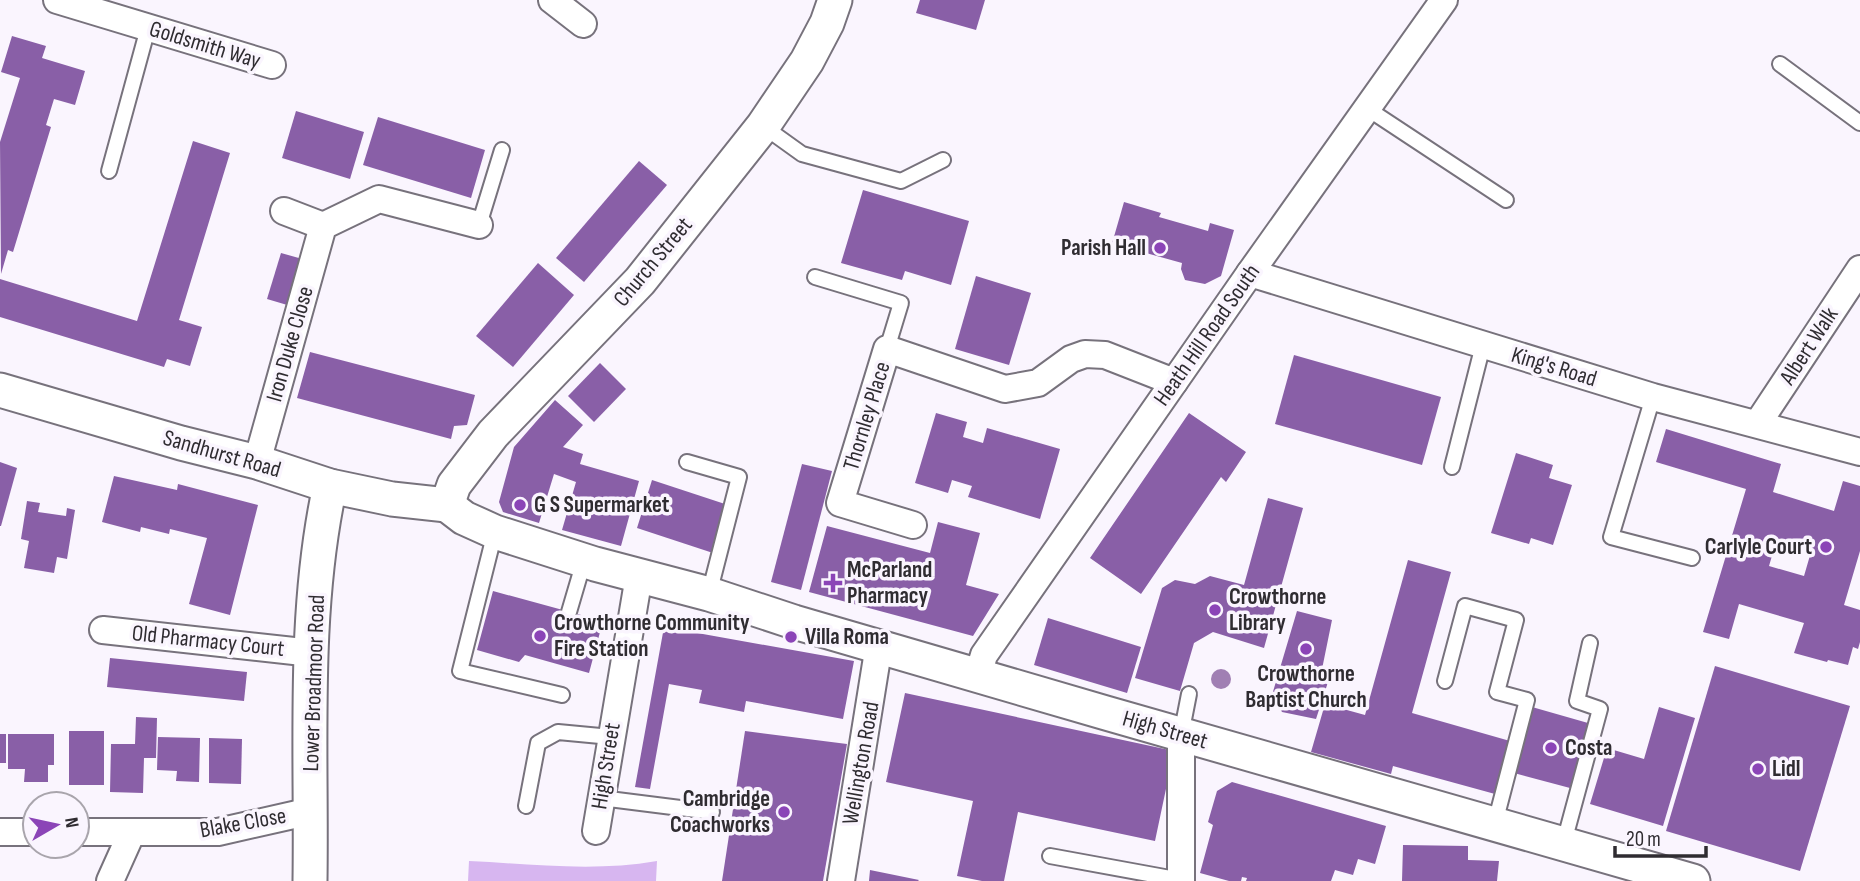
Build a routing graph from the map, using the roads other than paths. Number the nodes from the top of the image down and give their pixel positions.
1 (57, 0) edge
2 (552, 0) edge
3 (835, 0) edge
4 (1444, 0) edge
5 (583, 24) dead end
6 (148, 28) junction
7 (1780, 64) dead end
8 (272, 65) dead end
9 (1367, 108) junction
10 (1860, 123) edge
11 (763, 126) junction
12 (502, 150) dead end
13 (943, 160) dead end
14 (109, 171) dead end
15 (1506, 200) dead end
16 (284, 211) dead end
17 (479, 225) joint
18 (323, 226) junction
19 (1860, 269) edge
20 (1250, 273) junction
21 (815, 277) dead end
22 (1483, 345) junction
23 (887, 349) junction
24 (1174, 382) junction
25 (0, 390) edge
26 (1653, 397) junction
27 (1758, 423) junction
28 (1860, 452) edge
29 (257, 462) junction
30 (687, 462) dead end
31 (1452, 467) dead end
32 (330, 485) junction
33 (447, 505) junction
34 (913, 526) dead end
35 (495, 532) junction
36 (1692, 558) dead end
37 (584, 561) junction
38 (639, 576) junction
39 (709, 594) junction
40 (569, 612) dead end
41 (103, 630) dead end
42 (1590, 643) dead end
43 (879, 645) junction
44 (312, 653) junction
45 (978, 675) junction
46 (1445, 681) dead end
47 (1189, 694) dead end
48 (562, 695) dead end
49 (1181, 735) junction
50 (611, 737) junction
51 (601, 798) junction
52 (526, 806) dead end
53 (312, 811) junction
54 (712, 812) dead end
55 (1495, 823) junction
56 (596, 831) dead end
57 (0, 832) edge
58 (21, 832) edge
59 (91, 832) edge
60 (132, 832) junction
61 (1564, 842) junction
62 (1050, 856) dead end
63 (1651, 874) edge
64 (1181, 880) edge
65 (110, 881) edge
66 (310, 881) edge
67 (841, 881) edge
68 (1693, 881) edge

1 - 6 street, Goldsmith Way
2 - 5 street
3 - 11 street, Church Street
4 - 9 street, Heath Hill Road South
6 - 8 street, Goldsmith Way
6 - 14 lane
7 - 10 lane
9 - 15 lane
9 - 20 street, Heath Hill Road South
11 - 13 lane
11 - 33 street, Church Street
12 - 17 lane
16 - 18 street
17 - 18 street
18 - 29 street, Iron Duke Close
19 - 27 street, Albert Walk
20 - 22 street, King's Road
20 - 24 street, Heath Hill Road South
21 - 23 lane
22 - 26 street, King's Road
22 - 31 lane
23 - 24 street, Thornley Place
23 - 34 street, Thornley Place
24 - 45 street, Heath Hill Road South
25 - 29 street, Sandhurst Road
26 - 27 street, King's Road
26 - 36 lane
27 - 28 street, King's Road
29 - 32 street, Sandhurst Road
30 - 39 lane
32 - 33 street, Sandhurst Road
32 - 44 street, Lower Broadmoor Road
33 - 35 street, High Street
35 - 37 street, High Street
35 - 48 lane
37 - 38 street, High Street
37 - 40 lane
38 - 39 street, High Street
38 - 50 street, High Street
39 - 43 street, High Street
41 - 44 street, Old Pharmacy Court
42 - 61 lane
43 - 45 street, High Street
43 - 67 street, Wellington Road
44 - 53 street, Lower Broadmoor Road
45 - 49 street, High Street
46 - 55 lane
47 - 49 lane
49 - 55 street, High Street
49 - 64 street
50 - 51 street, High Street
50 - 52 lane
51 - 54 lane
51 - 56 street, High Street
53 - 60 street, Blake Close
53 - 66 street, Lower Broadmoor Road
55 - 61 street, High Street
57 - 58 street
59 - 60 street, Blake Close
60 - 65 street
61 - 63 street, High Street
62 - 64 lane
63 - 68 street, High Street

